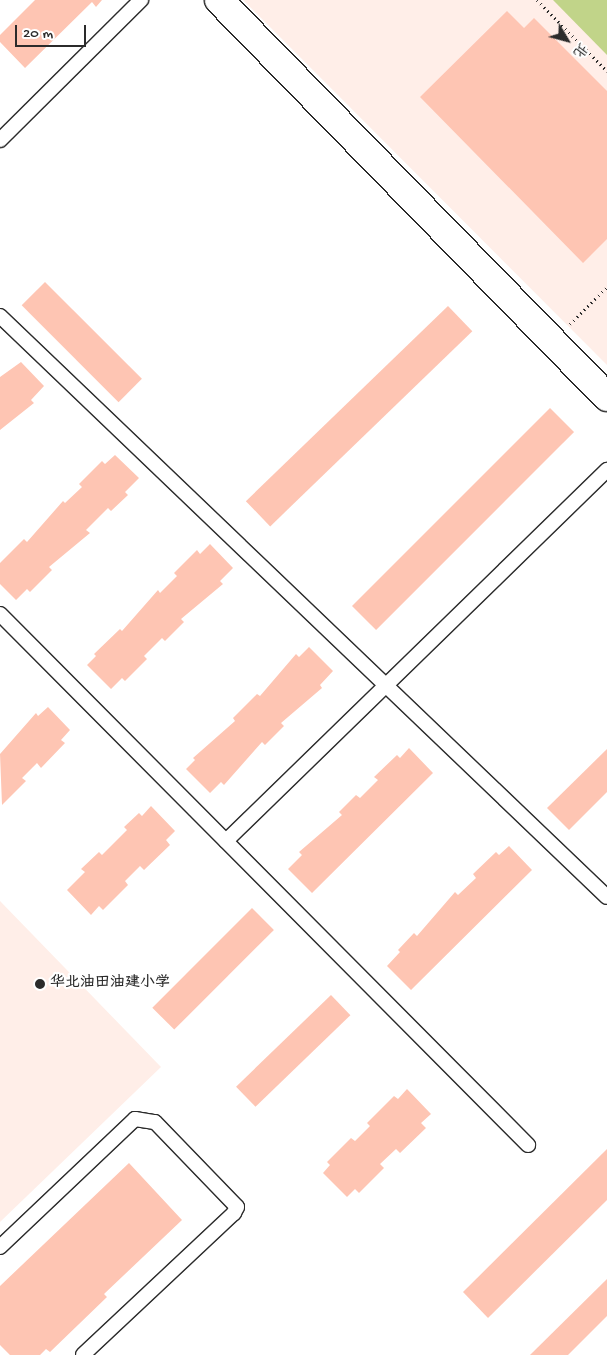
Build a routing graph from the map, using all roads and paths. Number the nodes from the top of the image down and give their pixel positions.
1 (141, 0) edge
2 (219, 0) edge
3 (537, 0) edge
4 (607, 71) edge
5 (0, 140) edge
6 (607, 287) edge
7 (0, 316) edge
8 (552, 341) junction
9 (607, 396) edge
10 (607, 470) edge
11 (0, 614) edge
12 (388, 684) junction
13 (226, 842) junction
14 (607, 897) edge
15 (528, 1145) dead end
16 (0, 1246) edge
17 (83, 1355) edge

1 - 5 lane
2 - 8 street
3 - 4 path
6 - 8 path
7 - 12 lane
8 - 9 street
10 - 12 lane
11 - 13 lane
12 - 13 lane
12 - 14 lane
13 - 15 lane
16 - 17 lane

